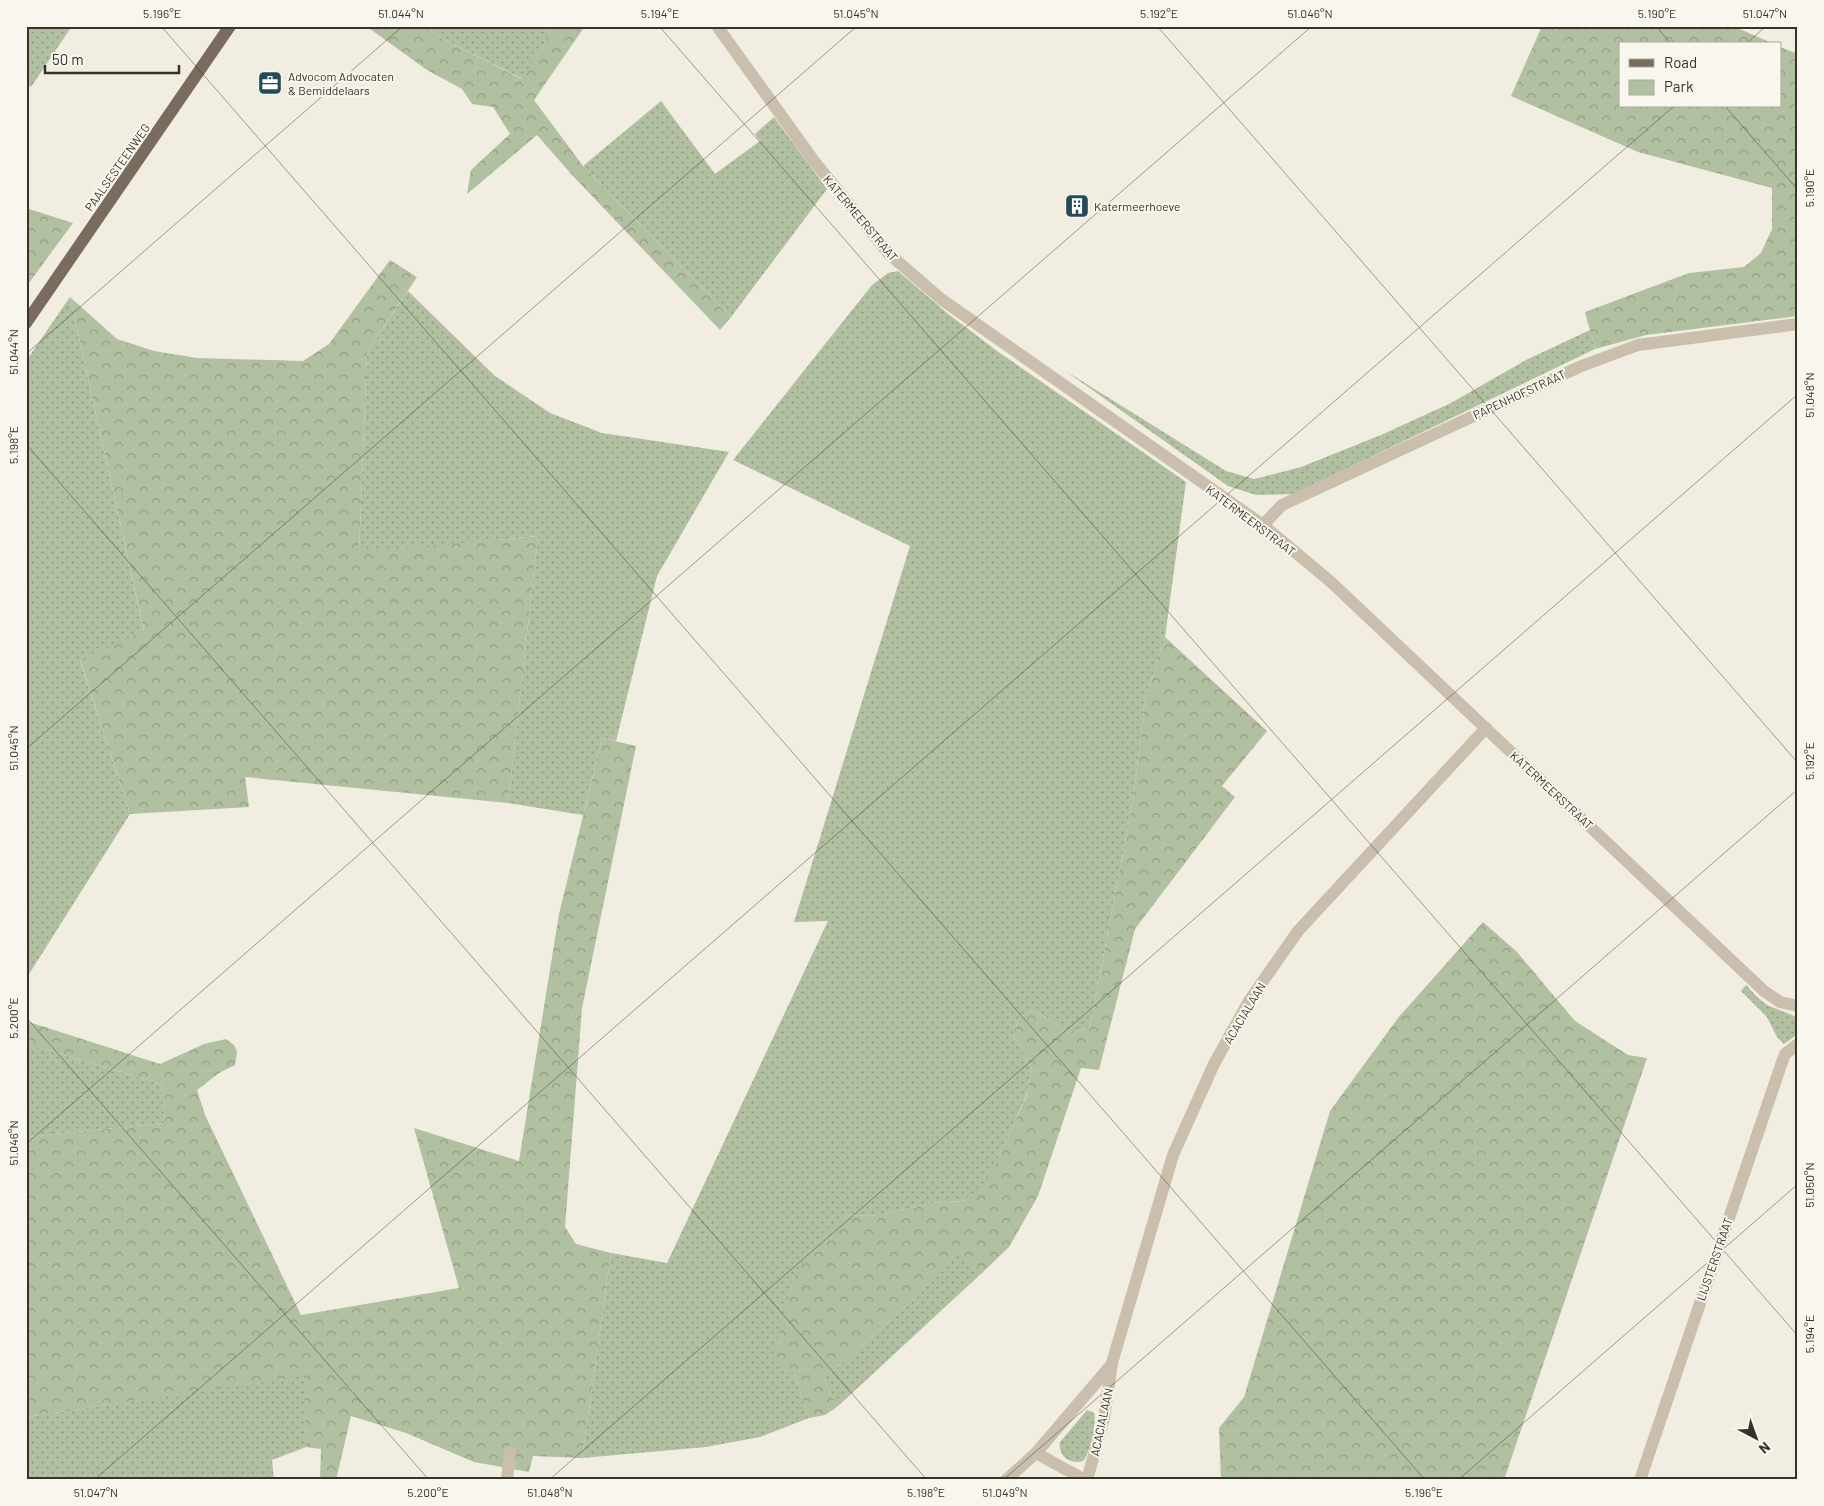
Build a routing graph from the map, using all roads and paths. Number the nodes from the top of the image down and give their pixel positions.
1 (230, 26) edge
2 (718, 26) edge
3 (26, 322) edge
4 (1798, 324) edge
5 (1263, 525) junction
6 (1486, 728) junction
7 (1798, 1006) edge
8 (1798, 1044) edge
9 (1112, 1363) junction
10 (510, 1452) dead end
11 (1036, 1452) junction
12 (507, 1480) edge
13 (1006, 1480) edge
14 (1086, 1480) edge
15 (1640, 1480) edge

1 - 3 main road, PAALSESTEENWEG
2 - 5 street, KATERMEERSTRAAT
4 - 5 street, PAPENHOFSTRAAT
5 - 6 street, KATERMEERSTRAAT
6 - 7 street, KATERMEERSTRAAT
6 - 9 street, ACACIALAAN
8 - 15 street, LIJSTERSTRAAT
9 - 11 street, ACACIALAAN
9 - 14 street, ACACIALAAN
10 - 12 street
11 - 13 street, ACACIALAAN
11 - 14 street, ACACIALAAN

